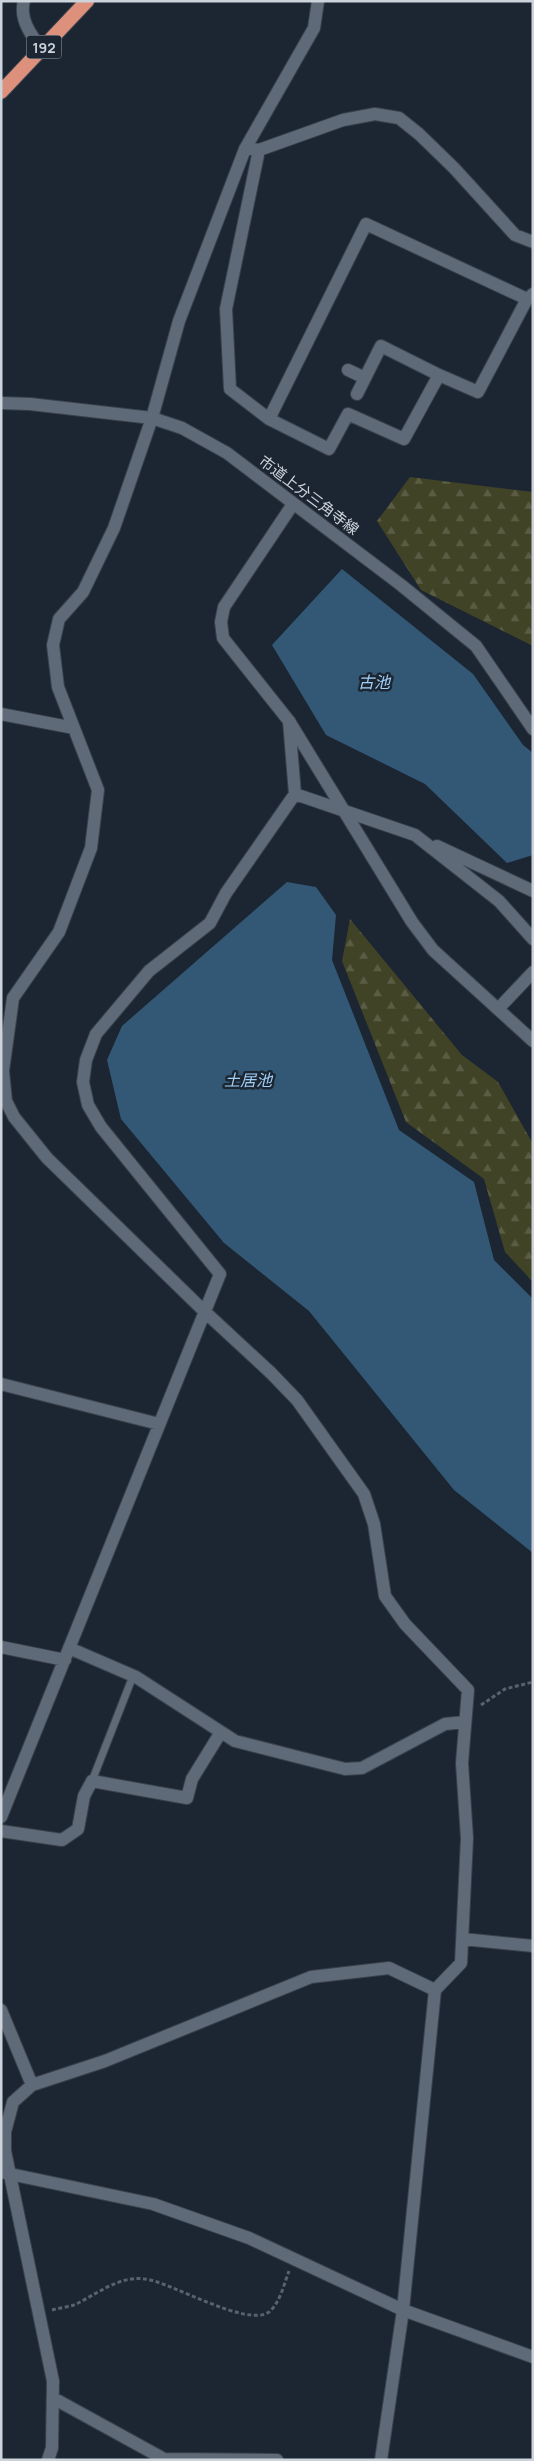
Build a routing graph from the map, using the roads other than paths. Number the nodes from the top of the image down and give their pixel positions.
1 (24, 1) edge
2 (87, 1) edge
3 (318, 1) edge
4 (42, 48) junction
5 (1, 92) edge
6 (245, 149) junction
7 (259, 150) junction
8 (533, 242) edge
9 (530, 296) edge
10 (348, 370) dead end
11 (439, 374) junction
12 (365, 378) junction
13 (358, 394) dead end
14 (1, 403) edge
15 (152, 418) junction
16 (269, 419) junction
17 (293, 504) junction
18 (1, 714) edge
19 (289, 720) junction
20 (74, 728) junction
21 (533, 729) edge
22 (296, 794) junction
23 (346, 812) junction
24 (415, 835) junction
25 (533, 891) edge
26 (533, 940) edge
27 (533, 972) edge
28 (498, 1009) junction
29 (533, 1040) edge
30 (4, 1100) edge
31 (204, 1311) junction
32 (1, 1384) edge
33 (159, 1424) junction
34 (1, 1647) edge
35 (67, 1654) junction
36 (133, 1676) junction
37 (466, 1719) junction
38 (222, 1732) junction
39 (92, 1780) junction
40 (1, 1817) edge
41 (1, 1831) edge
42 (463, 1939) junction
43 (533, 1946) edge
44 (434, 1990) junction
45 (1, 2010) edge
46 (32, 2084) junction
47 (5, 2172) edge
48 (403, 2310) junction
49 (533, 2357) edge
50 (53, 2398) junction
51 (48, 2460) edge
52 (277, 2460) edge
53 (381, 2460) edge

1 - 4 street
2 - 4 highway, 192
3 - 6 street
4 - 5 highway, 192
6 - 7 street
6 - 15 street
7 - 8 street
7 - 16 street
9 - 11 street
9 - 16 street
10 - 12 street
11 - 12 street
11 - 16 street
12 - 13 street
14 - 15 street, 市道上分三角寺線
15 - 17 street, 市道上分三角寺線
15 - 20 street
17 - 19 street
17 - 21 street, 市道上分三角寺線
18 - 20 street
19 - 22 street
19 - 23 street
20 - 30 street
22 - 23 street
22 - 31 street
23 - 24 street
23 - 28 street
24 - 25 street
24 - 26 street
27 - 28 street
28 - 29 street
30 - 31 street
31 - 33 street
31 - 37 street
32 - 33 street
33 - 35 street
34 - 35 street
35 - 36 street
35 - 40 street
36 - 38 street
36 - 39 lane
37 - 38 street
37 - 42 street
38 - 39 street
39 - 41 street
42 - 43 street
42 - 44 street
44 - 46 street
44 - 48 street
45 - 46 street
46 - 47 street
47 - 48 street
47 - 50 street
48 - 49 street
48 - 53 street
50 - 51 street
50 - 52 street

